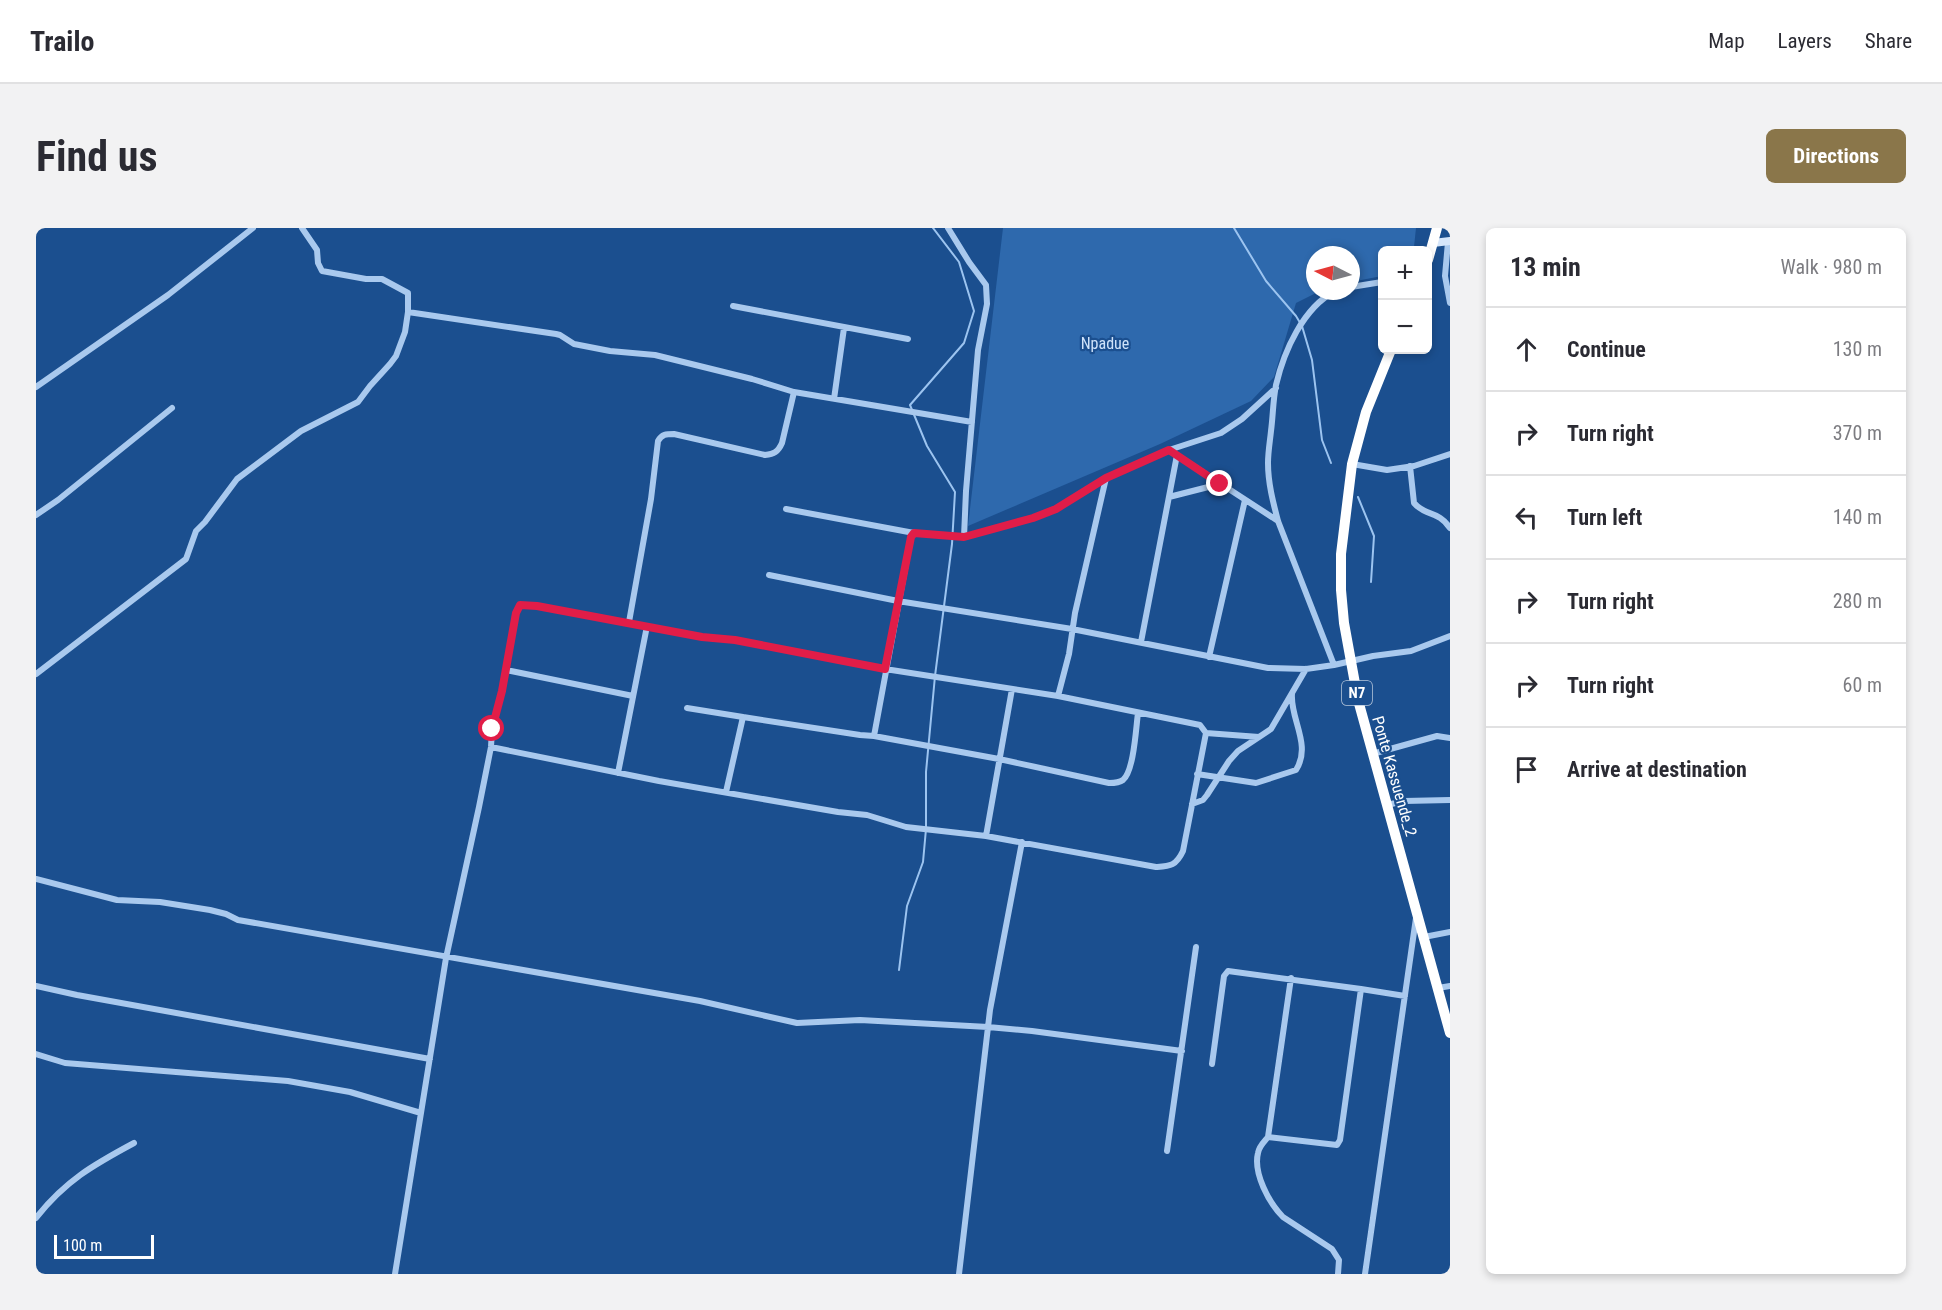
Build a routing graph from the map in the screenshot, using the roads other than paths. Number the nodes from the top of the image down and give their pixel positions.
1 (253, 228) edge
2 (302, 228) edge
3 (948, 228) edge
4 (1437, 228) edge
5 (1449, 242) edge
6 (1433, 243) junction
7 (1432, 246) edge
8 (1378, 283) edge
9 (1360, 286) edge
10 (1323, 300) edge
11 (1450, 303) edge
12 (733, 306) dead end
13 (408, 312) junction
14 (844, 328) junction
15 (908, 339) dead end
16 (1389, 354) edge
17 (36, 387) edge
18 (1276, 388) junction
19 (794, 392) junction
20 (834, 399) junction
21 (172, 408) dead end
22 (972, 422) junction
23 (1169, 450) junction
24 (1450, 454) edge
25 (1177, 455) junction
26 (1352, 464) junction
27 (1410, 466) junction
28 (1106, 478) junction
29 (1220, 484) junction
30 (1169, 497) junction
31 (1245, 500) junction
32 (786, 509) dead end
33 (36, 515) edge
34 (1278, 521) junction
35 (1450, 528) edge
36 (914, 533) junction
37 (964, 537) junction
38 (769, 575) dead end
39 (898, 601) junction
40 (629, 622) junction
41 (647, 626) junction
42 (1072, 629) junction
43 (1450, 636) edge
44 (1141, 642) junction
45 (1209, 657) junction
46 (1350, 662) junction
47 (1334, 666) junction
48 (885, 669) junction
49 (1306, 669) junction
50 (506, 670) junction
51 (36, 674) edge
52 (1012, 689) junction
53 (1292, 694) junction
54 (633, 696) junction
55 (1058, 696) junction
56 (687, 708) dead end
57 (1138, 712) junction
58 (742, 717) junction
59 (1206, 733) junction
60 (873, 736) junction
61 (1260, 737) junction
62 (1450, 738) edge
63 (491, 747) junction
64 (1372, 754) junction
65 (999, 759) junction
66 (618, 773) junction
67 (1197, 774) junction
68 (1219, 777) junction
69 (726, 792) junction
70 (1450, 800) edge
71 (1192, 804) junction
72 (1387, 805) junction
73 (986, 836) junction
74 (1022, 842) junction
75 (36, 879) edge
76 (1417, 909) junction
77 (1450, 932) edge
78 (1424, 937) junction
79 (1196, 947) dead end
80 (446, 958) junction
81 (1291, 978) junction
82 (36, 986) edge
83 (1450, 986) edge
84 (1438, 988) junction
85 (1361, 989) junction
86 (1405, 996) junction
87 (988, 1027) junction
88 (1450, 1033) edge
89 (1182, 1051) junction
90 (36, 1054) edge
91 (430, 1059) junction
92 (1212, 1064) dead end
93 (420, 1113) junction
94 (1268, 1137) junction
95 (134, 1143) dead end
96 (1167, 1151) dead end
97 (36, 1218) edge
98 (394, 1274) edge
99 (959, 1274) edge
100 (1338, 1274) edge
101 (1365, 1274) edge

1 - 17 street
2 - 13 street
3 - 22 street
4 - 6 highway
5 - 6 street
5 - 11 street
6 - 7 highway
8 - 9 street
10 - 18 street
12 - 14 street
13 - 19 street
13 - 51 street
14 - 15 street
14 - 20 street
16 - 26 highway, Ponte Kassuende_2 / N7
18 - 23 street
18 - 34 street
19 - 20 street
19 - 40 street
20 - 22 street
21 - 33 street
22 - 37 street
23 - 25 street
23 - 28 street
24 - 27 street
25 - 29 street
25 - 30 street
26 - 27 street
26 - 46 highway, Ponte Kassuende_2 / N7
27 - 35 street
28 - 37 street
28 - 42 street
29 - 30 street
29 - 31 street
30 - 44 street
31 - 34 street
31 - 45 street
32 - 36 street
34 - 47 street
36 - 37 street
36 - 39 street
38 - 39 street
39 - 42 street
39 - 48 street
40 - 41 street
40 - 50 street
41 - 48 street
41 - 54 street
42 - 44 street
42 - 55 street
43 - 46 street
44 - 45 street
45 - 49 street
46 - 47 street
46 - 64 highway, Ponte Kassuende_2 / N7
47 - 49 street
48 - 52 street
48 - 60 street
49 - 53 street
50 - 54 street
50 - 63 street
52 - 55 street
52 - 65 street
53 - 61 street
53 - 68 street
54 - 66 street
55 - 57 street
56 - 58 street
57 - 59 street
57 - 65 street
58 - 60 street
58 - 69 street
59 - 61 street
59 - 67 street
60 - 65 street
61 - 68 street
62 - 64 street
63 - 66 street
63 - 80 street
64 - 72 highway, Ponte Kassuende_2 / N7
65 - 73 street
66 - 69 street
67 - 68 street
67 - 71 street
68 - 71 street
69 - 73 street
70 - 72 street
71 - 74 street
72 - 76 highway, Ponte Kassuende_2 / N7
73 - 74 street
74 - 87 street
75 - 80 street
76 - 78 highway, Ponte Kassuende_2 / N7
76 - 86 street
77 - 78 street
78 - 84 highway, Ponte Kassuende_2 / N7
79 - 89 street
80 - 87 street
80 - 91 street
81 - 85 street
81 - 92 street
81 - 94 street
82 - 91 street
83 - 84 street
84 - 88 highway, Ponte Kassuende_2 / N7
85 - 86 street
85 - 94 street
86 - 101 street
87 - 89 street
87 - 99 street
89 - 96 street
90 - 93 street
91 - 93 street
93 - 98 street
94 - 100 street
95 - 97 street

